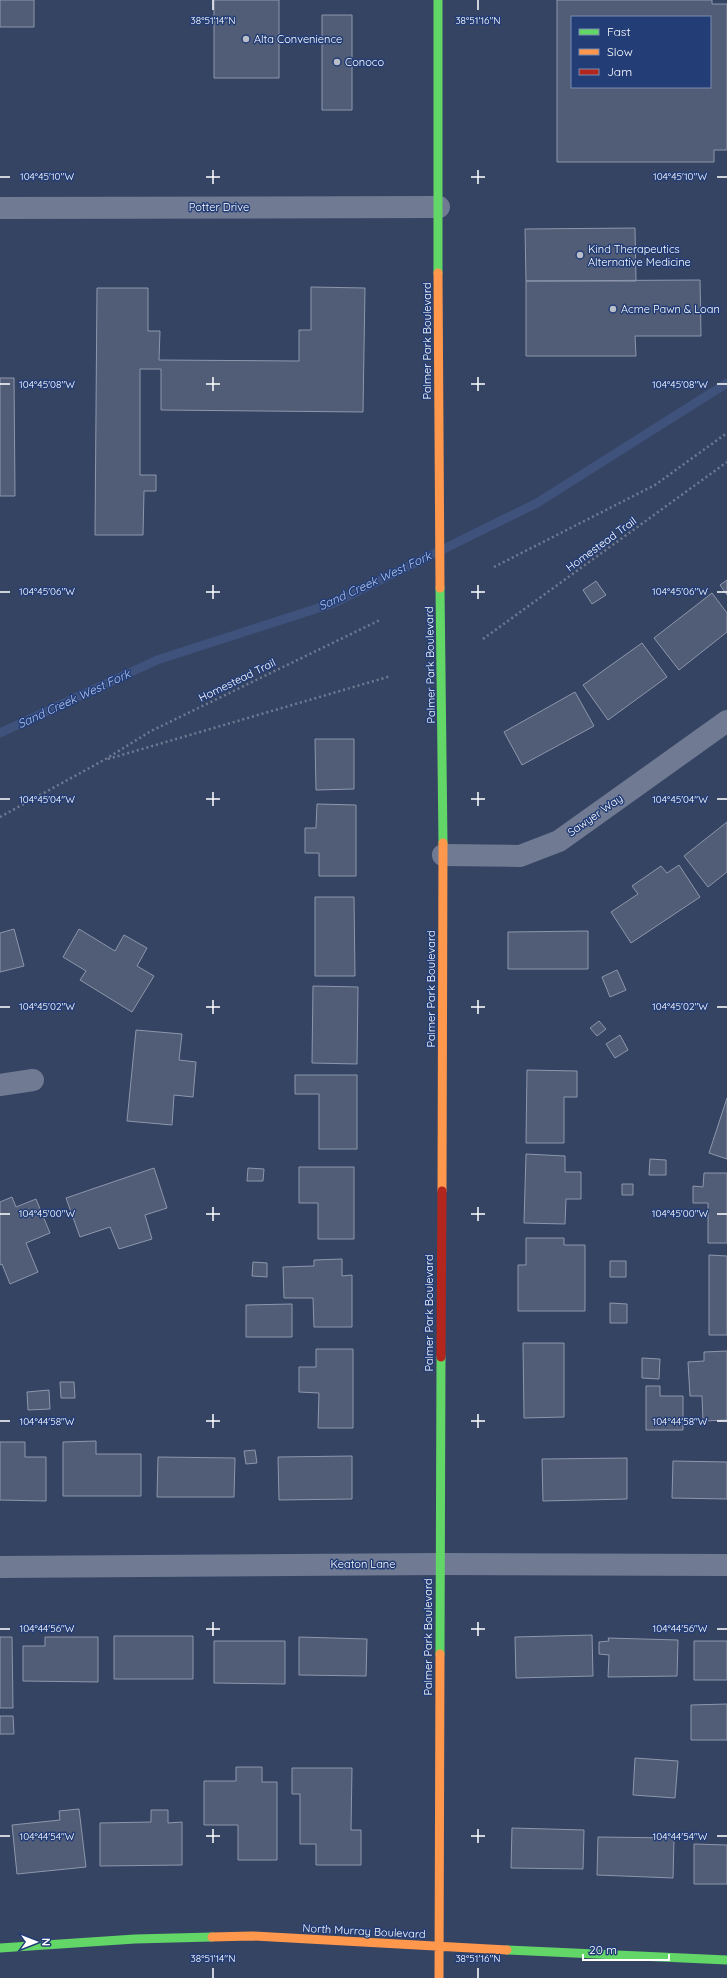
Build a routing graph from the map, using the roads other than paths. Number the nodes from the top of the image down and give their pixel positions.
1 (438, 0) edge
2 (439, 207) junction
3 (0, 208) edge
4 (727, 721) edge
5 (443, 855) junction
6 (33, 1080) dead end
7 (0, 1086) edge
8 (440, 1564) junction
9 (727, 1564) edge
10 (0, 1567) edge
11 (0, 1948) edge
12 (439, 1948) junction
13 (727, 1960) edge
14 (439, 1978) edge

1 - 2 main road, Palmer Park Boulevard
2 - 3 street, Potter Drive
2 - 5 main road, Palmer Park Boulevard
4 - 5 street, Sawyer Way
5 - 8 main road, Palmer Park Boulevard
6 - 7 street
8 - 9 street, Keaton Lane
8 - 10 street, Keaton Lane
8 - 12 main road, Palmer Park Boulevard
11 - 12 main road, North Murray Boulevard
12 - 13 main road, North Murray Boulevard
12 - 14 main road, Palmer Park Boulevard

